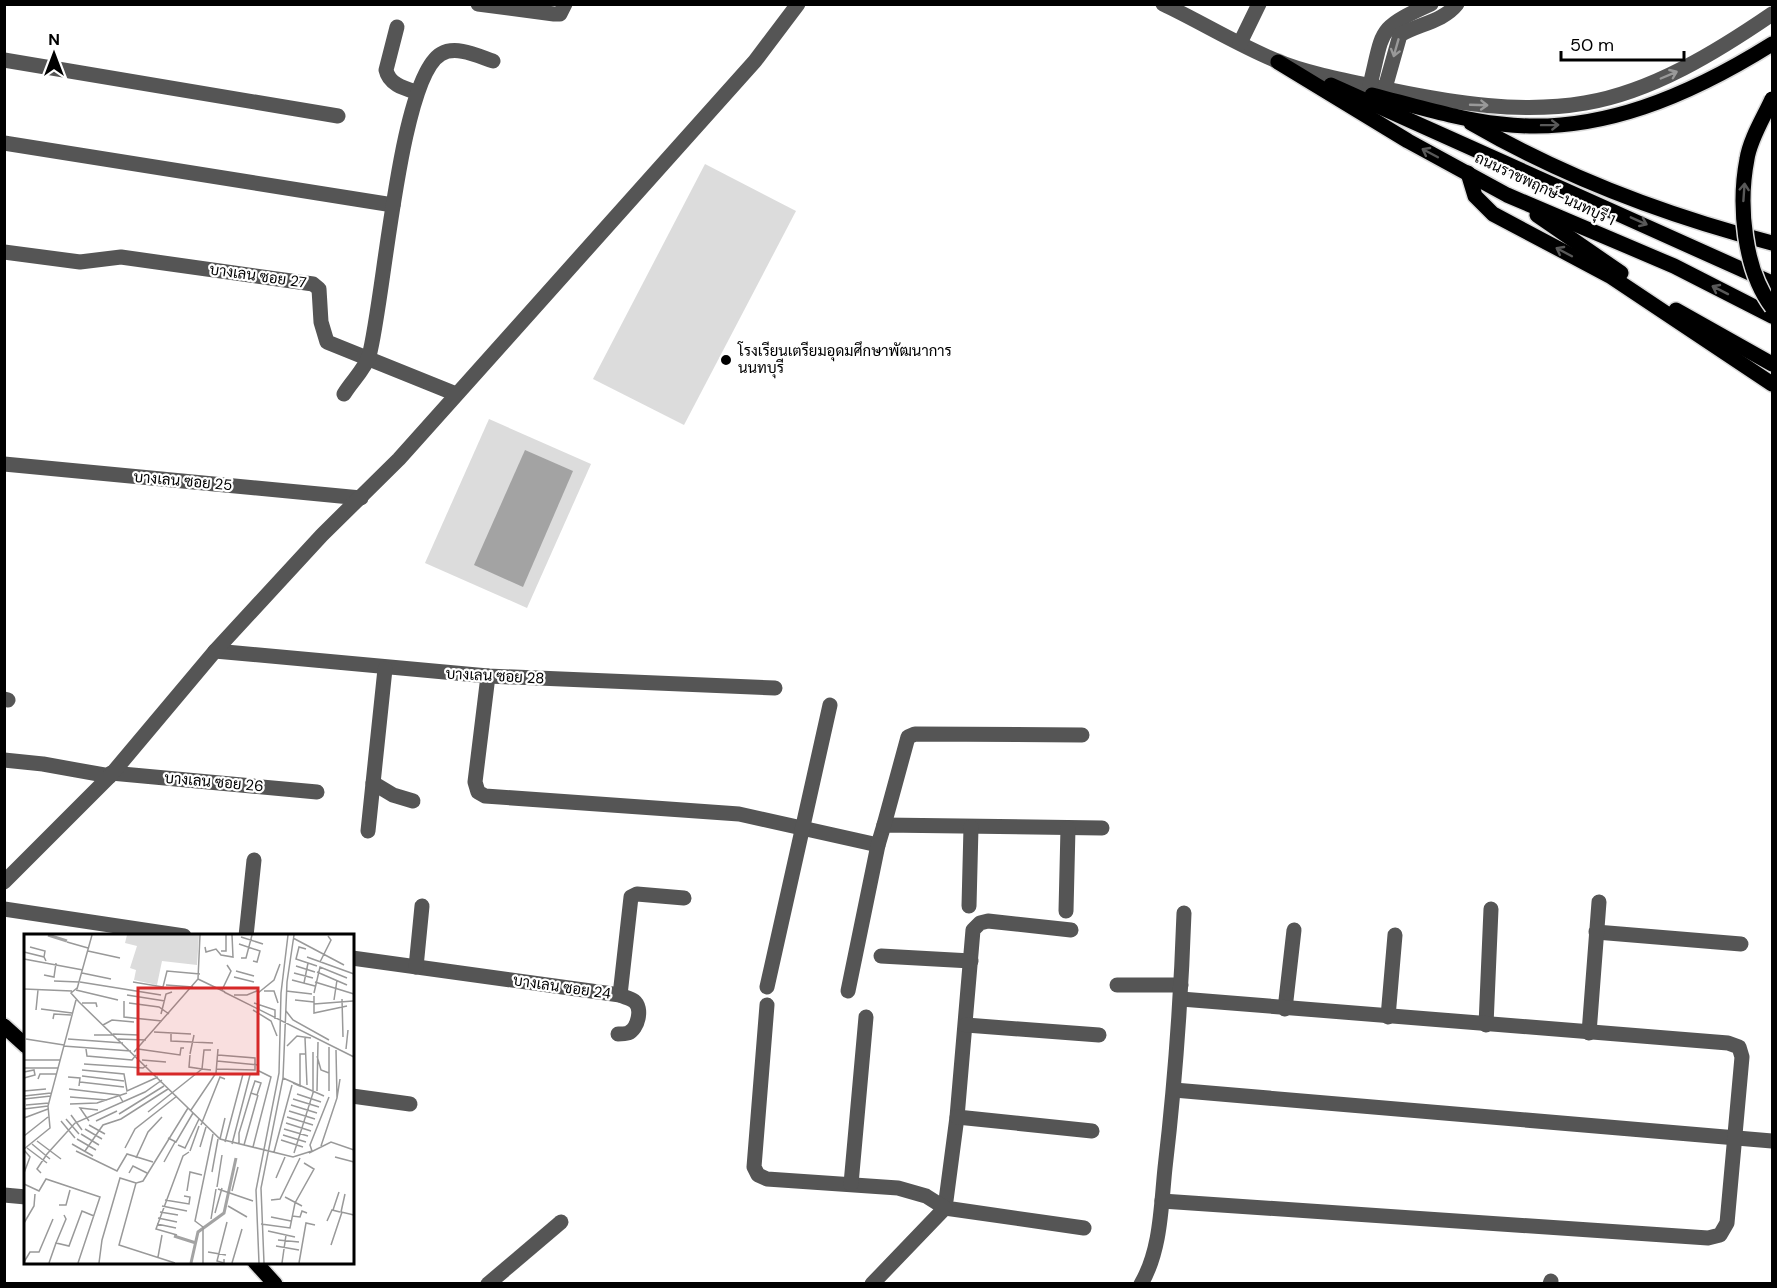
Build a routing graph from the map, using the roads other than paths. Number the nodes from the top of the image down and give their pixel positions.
1 (478, 4) edge
2 (565, 4) edge
3 (798, 4) edge
4 (1163, 4) edge
5 (1259, 4) edge
6 (1431, 4) edge
7 (1457, 4) edge
8 (1773, 14) edge
9 (396, 27) dead end
10 (1240, 43) junction
11 (1773, 44) edge
12 (4, 60) edge
13 (493, 61) dead end
14 (1278, 62) junction
15 (1328, 83) junction
16 (1377, 87) junction
17 (416, 92) junction
18 (1773, 99) edge
19 (338, 116) dead end
20 (1464, 118) junction
21 (4, 143) edge
22 (1468, 173) junction
23 (1507, 195) junction
24 (393, 205) junction
25 (1773, 243) edge
26 (4, 252) edge
27 (1773, 283) edge
28 (1773, 307) edge
29 (1773, 316) edge
30 (368, 358) junction
31 (1773, 364) edge
32 (1773, 384) edge
33 (344, 394) dead end
34 (456, 394) junction
35 (4, 464) edge
36 (361, 498) junction
37 (215, 651) junction
38 (385, 669) junction
39 (488, 676) junction
40 (775, 688) dead end
41 (830, 705) dead end
42 (1082, 735) dead end
43 (4, 760) edge
44 (110, 774) junction
45 (373, 783) junction
46 (317, 792) dead end
47 (413, 801) dead end
48 (884, 825) junction
49 (801, 827) junction
50 (971, 827) junction
51 (1068, 828) junction
52 (1102, 828) dead end
53 (368, 831) dead end
54 (878, 845) junction
55 (254, 860) dead end
56 (4, 882) edge
57 (684, 898) dead end
58 (1599, 902) dead end
59 (422, 906) dead end
60 (969, 906) dead end
61 (4, 909) edge
62 (1491, 909) dead end
63 (1066, 910) dead end
64 (1184, 914) dead end
65 (1071, 930) dead end
66 (1294, 930) dead end
67 (119, 931) edge
68 (1596, 932) junction
69 (158, 934) edge
70 (246, 934) edge
71 (1395, 935) dead end
72 (1741, 944) dead end
73 (881, 956) dead end
74 (354, 958) edge
75 (971, 962) junction
76 (416, 967) junction
77 (1117, 985) dead end
78 (766, 987) dead end
79 (848, 991) dead end
80 (1181, 992) junction
81 (620, 995) junction
82 (767, 1005) dead end
83 (1285, 1009) junction
84 (866, 1017) dead end
85 (1388, 1017) junction
86 (966, 1024) junction
87 (1486, 1025) junction
88 (4, 1026) edge
89 (1589, 1033) junction
90 (618, 1034) dead end
91 (1099, 1035) dead end
92 (24, 1044) edge
93 (1174, 1090) junction
94 (354, 1096) edge
95 (410, 1104) dead end
96 (957, 1117) junction
97 (1092, 1131) dead end
98 (1734, 1137) junction
99 (1773, 1141) edge
100 (851, 1184) junction
101 (4, 1195) edge
102 (24, 1197) edge
103 (1162, 1201) junction
104 (945, 1208) junction
105 (561, 1222) dead end
106 (1084, 1228) dead end
107 (256, 1264) edge
108 (275, 1284) edge
109 (488, 1284) edge
110 (872, 1284) edge
111 (1141, 1284) edge

1 - 2 street
3 - 34 street
4 - 10 street, ถนนราชพฤกษ์-นนทบุรี 1
5 - 10 street
6 - 16 street
7 -> 16 street
16 -> 8 street
9 - 17 street
10 - 14 street, ถนนราชพฤกษ์-นนทบุรี 1
20 -> 11 main road
12 - 19 street
13 - 17 street
14 - 15 main road, ถนนราชพฤกษ์-นนทบุรี 1
14 - 16 street
22 -> 14 main road, ถนนราชพฤกษ์-นนทบุรี 1
15 - 20 main road
15 -> 27 main road, ถนนราชพฤกษ์-นนทบุรี 1
17 - 24 street
28 -> 18 main road, bridge
20 - 25 main road
21 - 24 street
22 - 23 main road, ถนนราชพฤกษ์-นนทบุรี 1
32 -> 22 main road
29 -> 23 main road, ถนนราชพฤกษ์-นนทบุรี 1
23 - 31 main road
24 - 30 street
26 - 30 street, บางเลน ซอย 27
30 - 33 street
30 - 34 street, บางเลน ซอย 27
34 - 36 street
35 - 36 street, บางเลน ซอย 25
36 - 37 street
37 - 38 street, บางเลน ซอย 28
37 - 44 street
38 - 39 street, บางเลน ซอย 28
38 - 45 street
39 - 40 street, บางเลน ซอย 28
39 - 49 street
41 - 49 street
42 - 48 street
43 - 44 street, บางเลน ซอย 26
44 - 46 street, บางเลน ซอย 26
44 - 56 street
45 - 47 street
45 - 53 street
48 - 50 street
48 - 54 street
49 - 54 street
49 - 78 street
50 - 51 street
50 - 60 street
51 - 52 street
51 - 63 street
54 - 79 street
55 - 70 street
57 - 81 street, บางเลน ซอย 24
58 - 68 street
59 - 76 street
61 - 67 street
62 - 87 street
64 - 80 street
65 - 75 street
66 - 83 street
67 - 69 street
68 - 72 street
68 - 89 street
71 - 85 street
73 - 75 street
74 - 76 street, บางเลน ซอย 24
75 - 86 street
76 - 81 street, บางเลน ซอย 24
77 - 80 street
80 - 83 street
80 - 93 street
81 - 90 street
82 - 100 street
83 - 85 street
84 - 100 street
85 - 87 street
86 - 91 street
86 - 96 street
87 - 89 street
88 - 92 main road
89 - 98 street
93 - 98 street
93 - 103 street
94 - 95 street
96 - 97 street
96 - 104 street
98 - 99 street
98 - 103 street
100 - 104 street
101 - 102 street
103 - 111 street
104 - 106 street
104 - 110 street
105 - 109 street
107 - 108 main road

